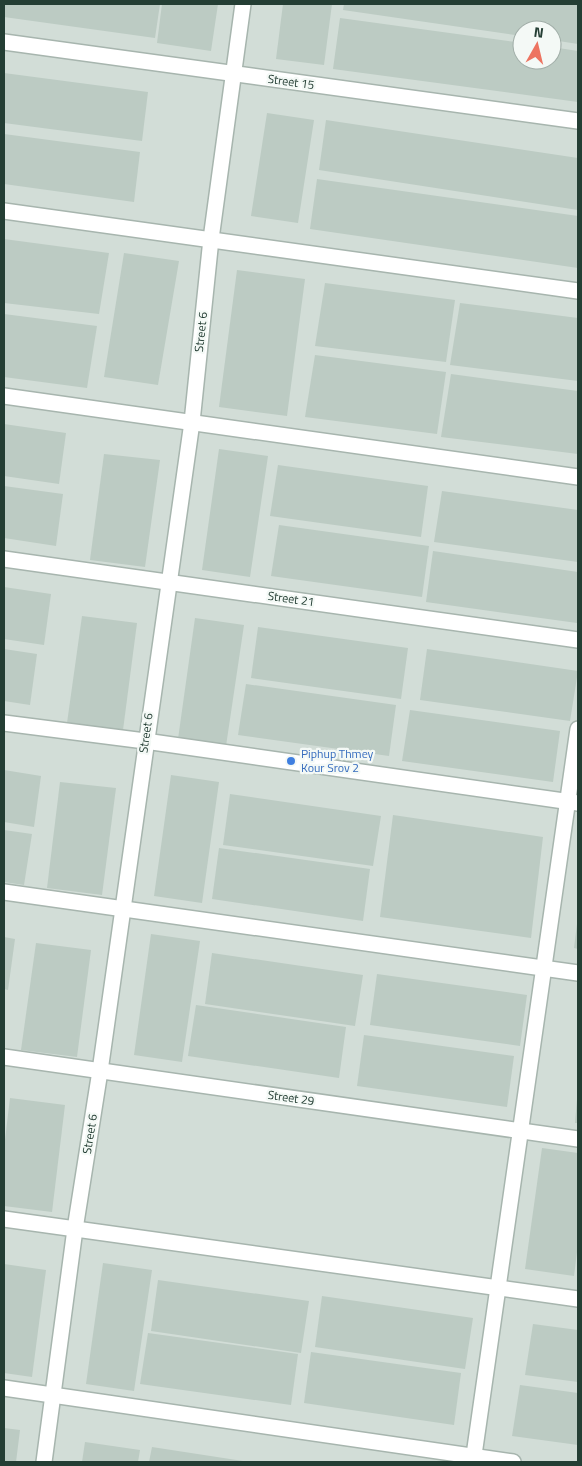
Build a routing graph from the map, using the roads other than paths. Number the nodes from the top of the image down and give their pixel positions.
1 (243, 4) edge
2 (4, 42) edge
3 (233, 74) junction
4 (578, 121) edge
5 (4, 211) edge
6 (211, 239) junction
7 (578, 291) edge
8 (4, 396) edge
9 (192, 422) junction
10 (578, 477) edge
11 (4, 559) edge
12 (169, 582) junction
13 (578, 640) edge
14 (4, 723) edge
15 (578, 729) edge
16 (145, 741) junction
17 (573, 802) edge
18 (4, 892) edge
19 (122, 908) junction
20 (544, 968) junction
21 (578, 974) edge
22 (4, 1057) edge
23 (100, 1071) junction
24 (520, 1131) junction
25 (578, 1139) edge
26 (4, 1219) edge
27 (75, 1229) junction
28 (497, 1289) junction
29 (578, 1299) edge
30 (4, 1388) edge
31 (54, 1396) junction
32 (474, 1459) edge
33 (44, 1462) edge
34 (513, 1462) edge

1 - 3 street, Street 6
2 - 3 street, Street 15
3 - 4 street, Street 15
3 - 6 street, Street 6
5 - 6 street
6 - 7 street
6 - 9 street, Street 6
8 - 9 street
9 - 10 street
9 - 12 street, Street 6
11 - 12 street, Street 21
12 - 13 street, Street 21
12 - 16 street, Street 6
14 - 16 street
15 - 17 street
16 - 17 street
16 - 19 street, Street 6
17 - 20 street
18 - 19 street
19 - 20 street
19 - 23 street, Street 6
20 - 21 street
20 - 24 street
22 - 23 street, Street 29
23 - 24 street, Street 29
23 - 27 street, Street 6
24 - 25 street, Street 29
24 - 28 street
26 - 27 street
27 - 28 street
27 - 31 street, Street 6
28 - 29 street
28 - 32 street
30 - 31 street
31 - 32 street
31 - 33 street, Street 6
32 - 34 street

